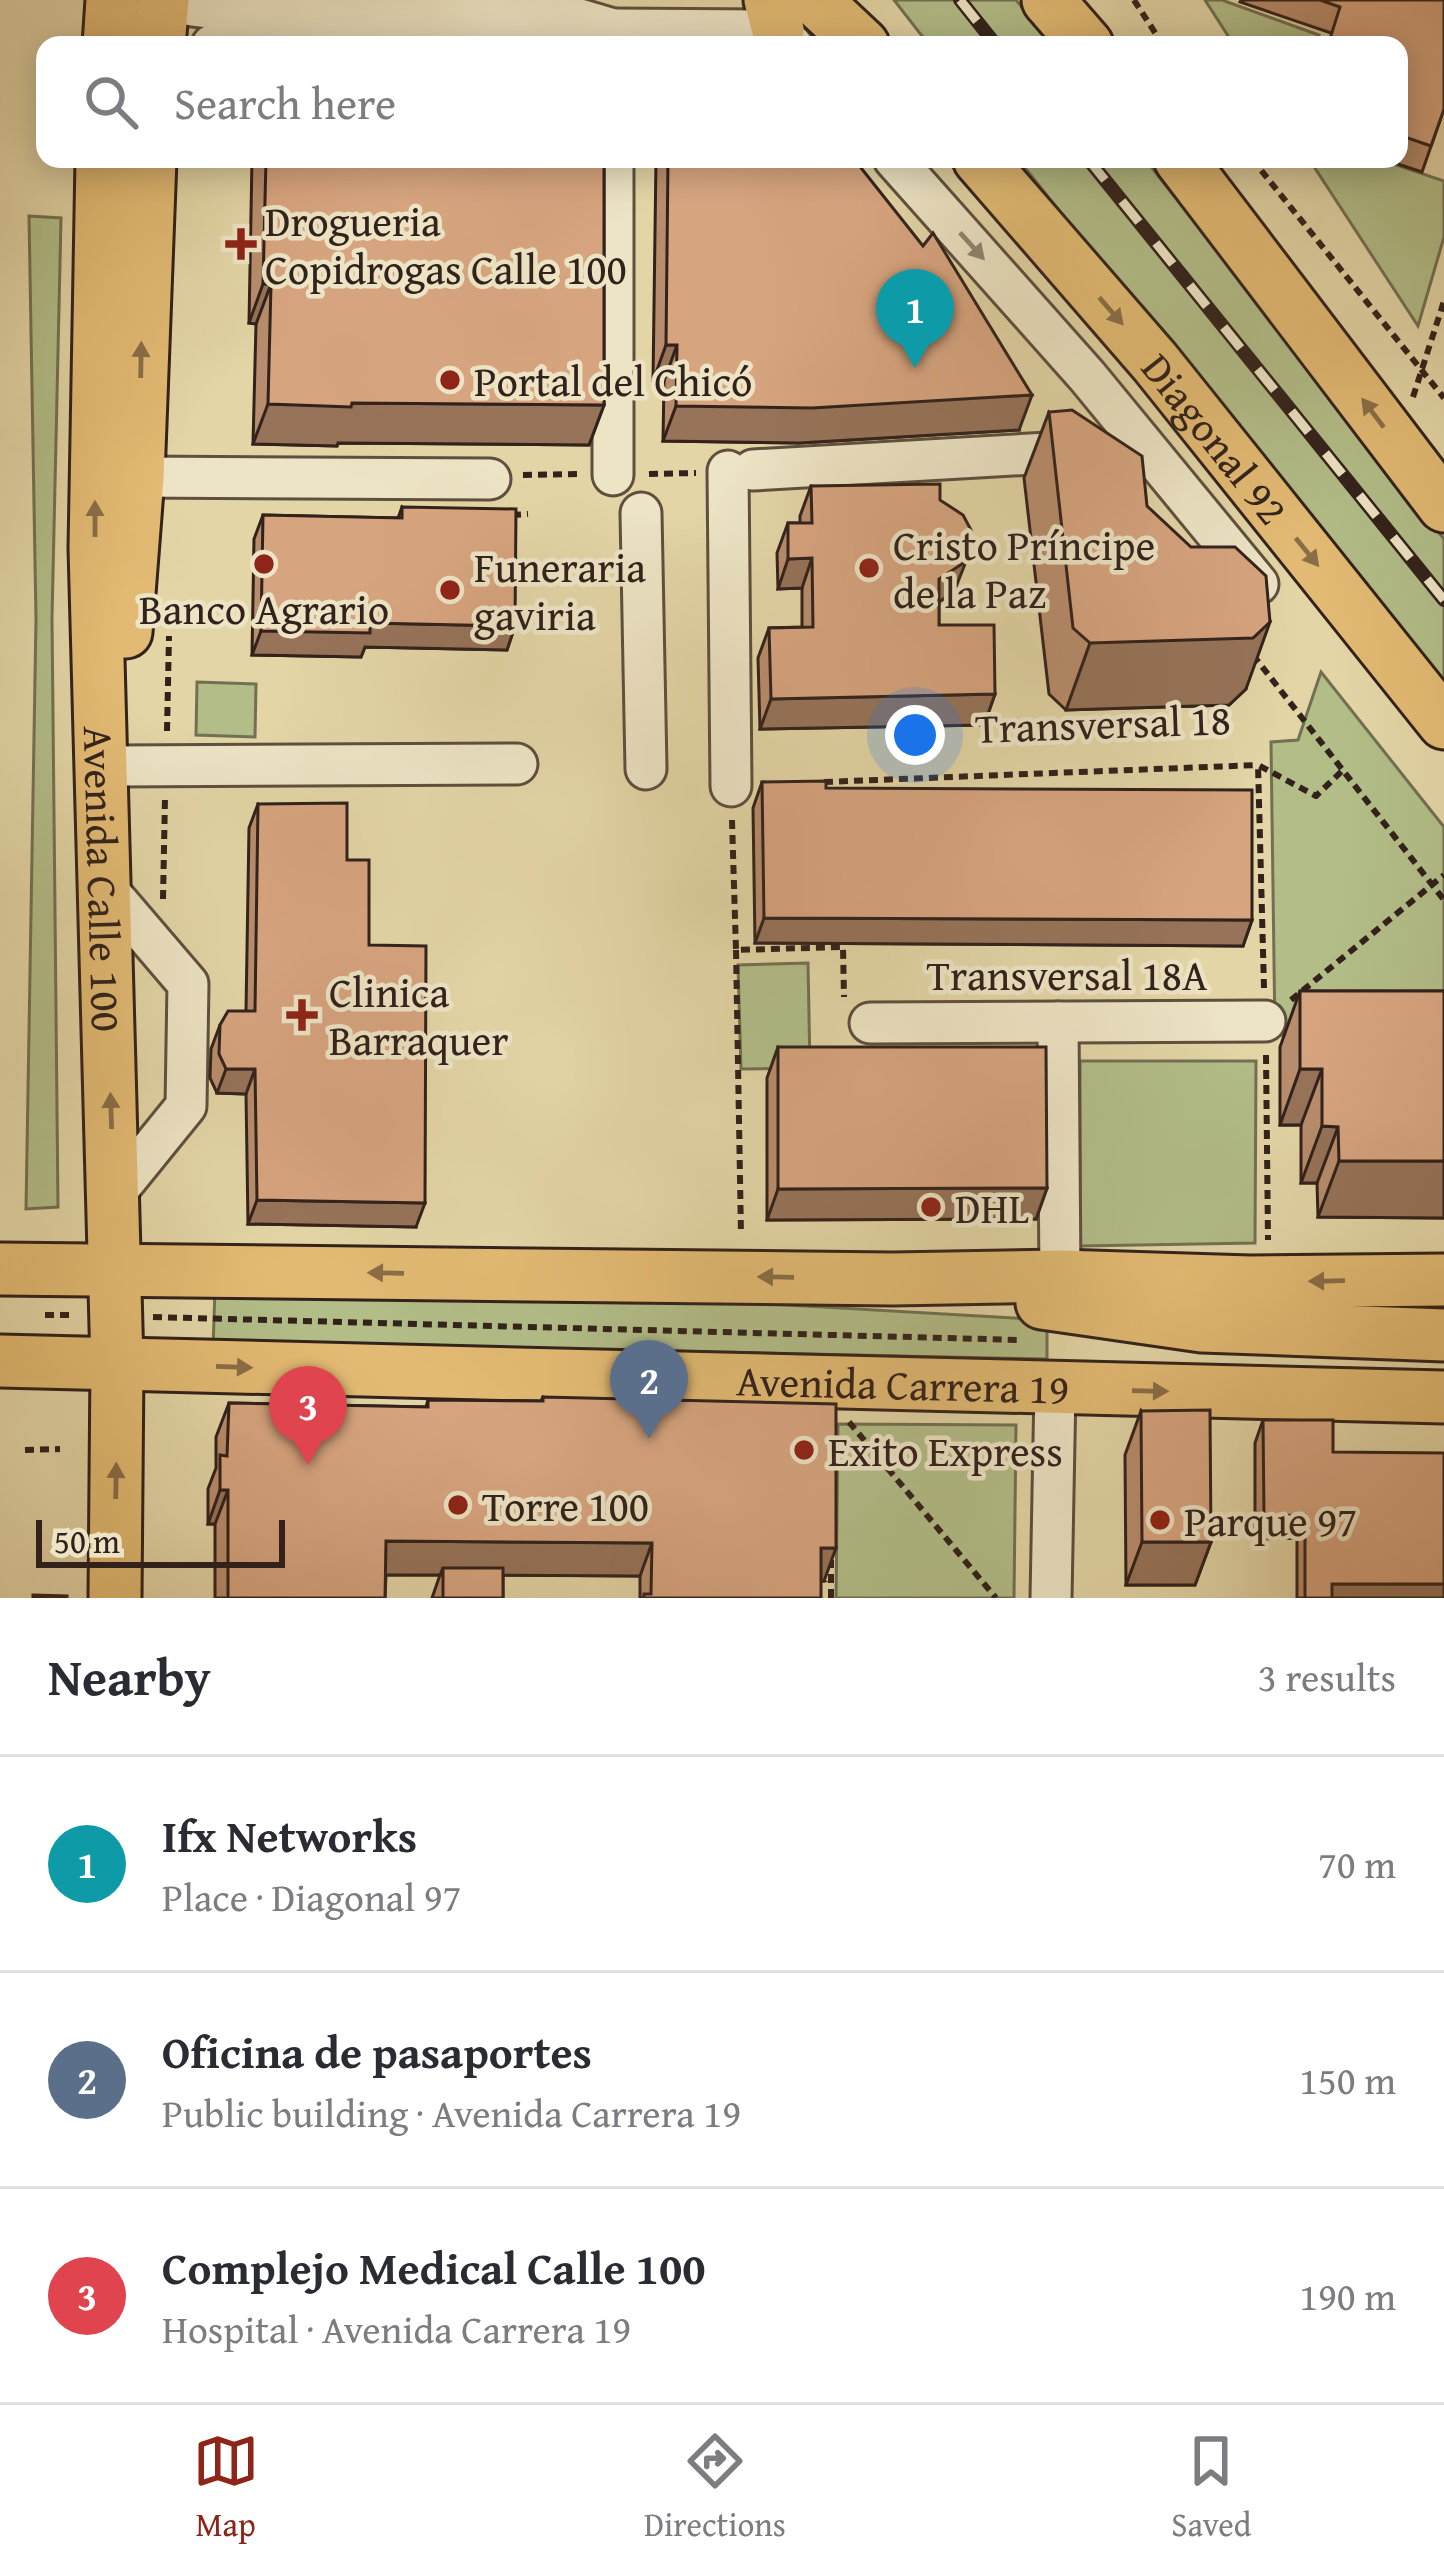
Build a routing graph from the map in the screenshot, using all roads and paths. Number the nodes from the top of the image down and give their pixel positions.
1 (112, 0) edge
2 (163, 0) edge
3 (182, 0) edge
4 (855, 0) edge
5 (1048, 0) edge
6 (1072, 0) edge
7 (1134, 0) edge
8 (789, 19) edge
9 (110, 36) edge
10 (160, 36) edge
11 (611, 36) edge
12 (623, 36) edge
13 (837, 36) edge
14 (883, 36) edge
15 (1079, 36) edge
16 (1095, 36) edge
17 (1157, 36) edge
18 (101, 168) edge
19 (150, 168) edge
20 (613, 168) edge
21 (901, 168) edge
22 (988, 168) edge
23 (1187, 168) edge
24 (1259, 168) edge
25 (1444, 301) edge
26 (1155, 362) junction
27 (1422, 369) junction
28 (1087, 376) junction
29 (1444, 398) edge
30 (1398, 446) junction
31 (1146, 447) junction
32 (613, 475) dead end
33 (138, 477) junction
34 (490, 479) dead end
35 (1444, 506) edge
36 (641, 513) dead end
37 (1258, 584) edge
38 (169, 636) dead end
39 (1248, 648) edge
40 (1444, 723) edge
41 (517, 764) dead end
42 (115, 766) junction
43 (166, 766) junction
44 (1258, 766) junction
45 (646, 769) dead end
46 (1343, 770) junction
47 (803, 783) edge
48 (731, 786) joint
49 (1444, 874) edge
50 (1432, 884) junction
51 (105, 887) junction
52 (1444, 900) edge
53 (736, 950) junction
54 (161, 952) junction
55 (1265, 1021) junction
56 (1058, 1022) junction
57 (870, 1023) joint
58 (113, 1196) junction
59 (741, 1235) dead end
60 (0, 1269) edge
61 (115, 1270) junction
62 (1060, 1276) junction
63 (893, 1279) junction
64 (1444, 1280) edge
65 (1268, 1282) junction
66 (153, 1317) dead end
67 (1444, 1335) edge
68 (1034, 1341) dead end
69 (0, 1361) edge
70 (118, 1364) junction
71 (1055, 1389) junction
72 (1444, 1397) edge
73 (846, 1419) dead end
74 (60, 1449) dead end
75 (25, 1450) dead end
76 (831, 1554) edge
77 (116, 1598) edge
78 (830, 1598) edge
79 (996, 1598) edge
80 (1051, 1598) edge

1 - 9 main road
2 - 10 main road
3 - 11 street
4 - 14 main road
5 - 15 main road
6 - 16 main road
7 - 17 path
8 - 12 street
8 - 13 main road
51 -> 18 main road, Avenida Calle 100
33 -> 19 main road
20 - 32 street
21 -> 28 street
22 -> 26 main road, Diagonal 92
30 -> 23 main road
24 - 27 path
25 - 27 path
26 - 28 street
26 -> 40 main road, Diagonal 92
27 - 29 path
27 - 30 path
28 - 31 street
30 - 35 main road
31 - 37 street
31 - 48 street
33 - 34 street
33 - 42 main road
36 - 45 street
38 - 43 path
39 - 46 path
41 - 43 street
42 - 43 street
42 - 51 main road
43 - 54 path
44 - 46 path
44 - 47 path, Transversal 18
44 - 55 path
46 - 50 path
48 - 53 path
49 - 50 path
50 - 52 path
50 - 55 path
51 - 54 street
58 -> 51 main road, Avenida Calle 100
53 - 57 path
53 - 59 path
54 - 58 street
55 - 56 street, Transversal 18A
55 - 65 path
56 - 57 street, Transversal 18A
56 - 62 street
58 - 61 main road, Avenida Calle 100
60 - 61 main road
63 -> 61 main road
61 - 70 main road, Avenida Calle 100
62 - 63 main road
62 - 65 main road
63 - 67 main road
64 -> 65 main road
66 - 68 path
69 - 70 main road, Avenida Carrera 19
70 -> 71 main road, Avenida Carrera 19
77 -> 70 main road, Avenida Calle 100
71 -> 72 main road, Avenida Carrera 19
71 - 80 street
73 - 79 path
74 - 75 path
76 - 78 path

